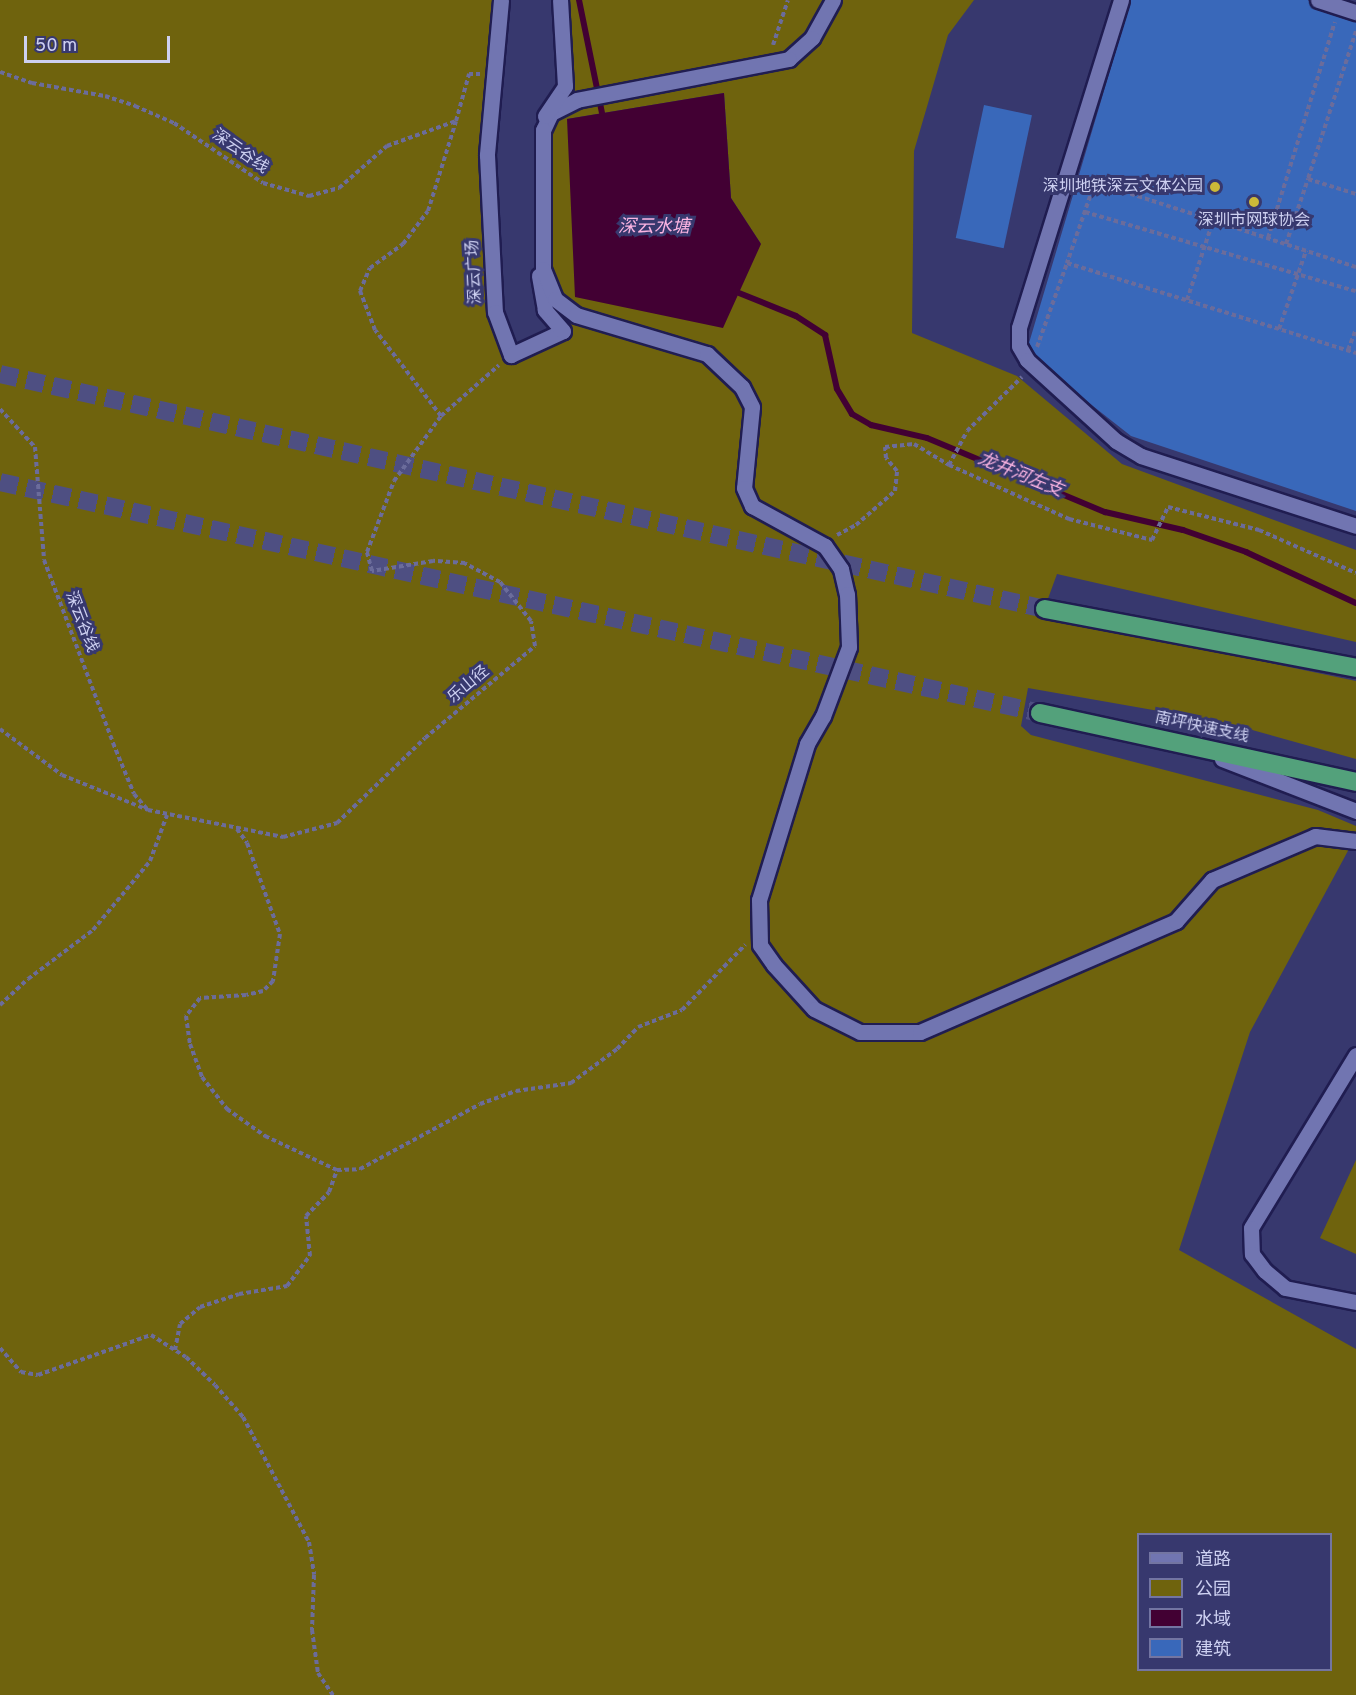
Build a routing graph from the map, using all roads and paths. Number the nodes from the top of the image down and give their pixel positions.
1 (501, 0) edge
2 (560, 0) edge
3 (788, 0) edge
4 (833, 0) edge
5 (1121, 0) edge
6 (1318, 0) edge
7 (1340, 7) junction
8 (1356, 12) edge
9 (1356, 31) edge
10 (759, 66) junction
11 (0, 72) edge
12 (495, 73) junction
13 (456, 121) junction
14 (1308, 179) junction
15 (1356, 194) edge
16 (1085, 212) junction
17 (1213, 220) junction
18 (1268, 238) junction
19 (1286, 244) junction
20 (1204, 247) junction
21 (1306, 251) junction
22 (1067, 263) junction
23 (1356, 267) edge
24 (1298, 274) junction
25 (1356, 291) edge
26 (1187, 300) junction
27 (1279, 329) junction
28 (1356, 329) edge
29 (1348, 350) junction
30 (1036, 351) dead end
31 (1356, 353) edge
32 (510, 355) junction
33 (1028, 371) dead end
34 (0, 409) edge
35 (441, 416) junction
36 (949, 465) junction
37 (1356, 526) edge
38 (825, 546) junction
39 (1356, 573) edge
40 (1045, 609) tunnel mouth
41 (1356, 668) edge
42 (1040, 713) tunnel mouth
43 (0, 729) edge
44 (1177, 743) junction
45 (1356, 782) edge
46 (148, 810) junction
47 (1356, 811) edge
48 (167, 815) junction
49 (237, 829) junction
50 (1356, 841) edge
51 (760, 945) junction
52 (0, 1005) edge
53 (1356, 1054) edge
54 (338, 1170) junction
55 (1356, 1302) edge
56 (0, 1348) edge
57 (175, 1350) junction
58 (333, 1695) edge

1 - 12 street, 深云广场
2 - 32 street
3 - 10 path
4 - 10 street
5 - 37 street
6 - 7 street
7 - 8 street
7 - 18 path
9 - 14 path
10 - 38 street
11 - 13 path, 深云谷线
12 - 13 path
12 - 32 street, 深云广场
13 - 35 path
14 - 15 path
14 - 19 path
16 - 17 path
16 - 20 path
16 - 22 path
17 - 18 path
17 - 20 path
18 - 19 path
19 - 21 path
20 - 24 path
20 - 26 path
21 - 23 path
21 - 24 path
22 - 26 path
22 - 30 path
24 - 25 path
24 - 27 path
26 - 27 path
27 - 29 path
28 - 29 path
29 - 31 path
32 - 35 path, 乐山径
33 - 36 path
34 - 46 path, 深云谷线
35 - 49 path, 乐山径
36 - 38 path
36 - 39 path
38 - 51 street
40 - 41 highway
42 - 44 highway, 南坪快速支线
43 - 46 path, 乐山径
44 - 45 highway, 南坪快速支线
44 - 47 street
46 - 48 path, 乐山径
48 - 49 path, 乐山径
48 - 52 path
49 - 54 path
50 - 51 street
51 - 54 path
53 - 55 street
54 - 57 path
56 - 57 path
57 - 58 path

